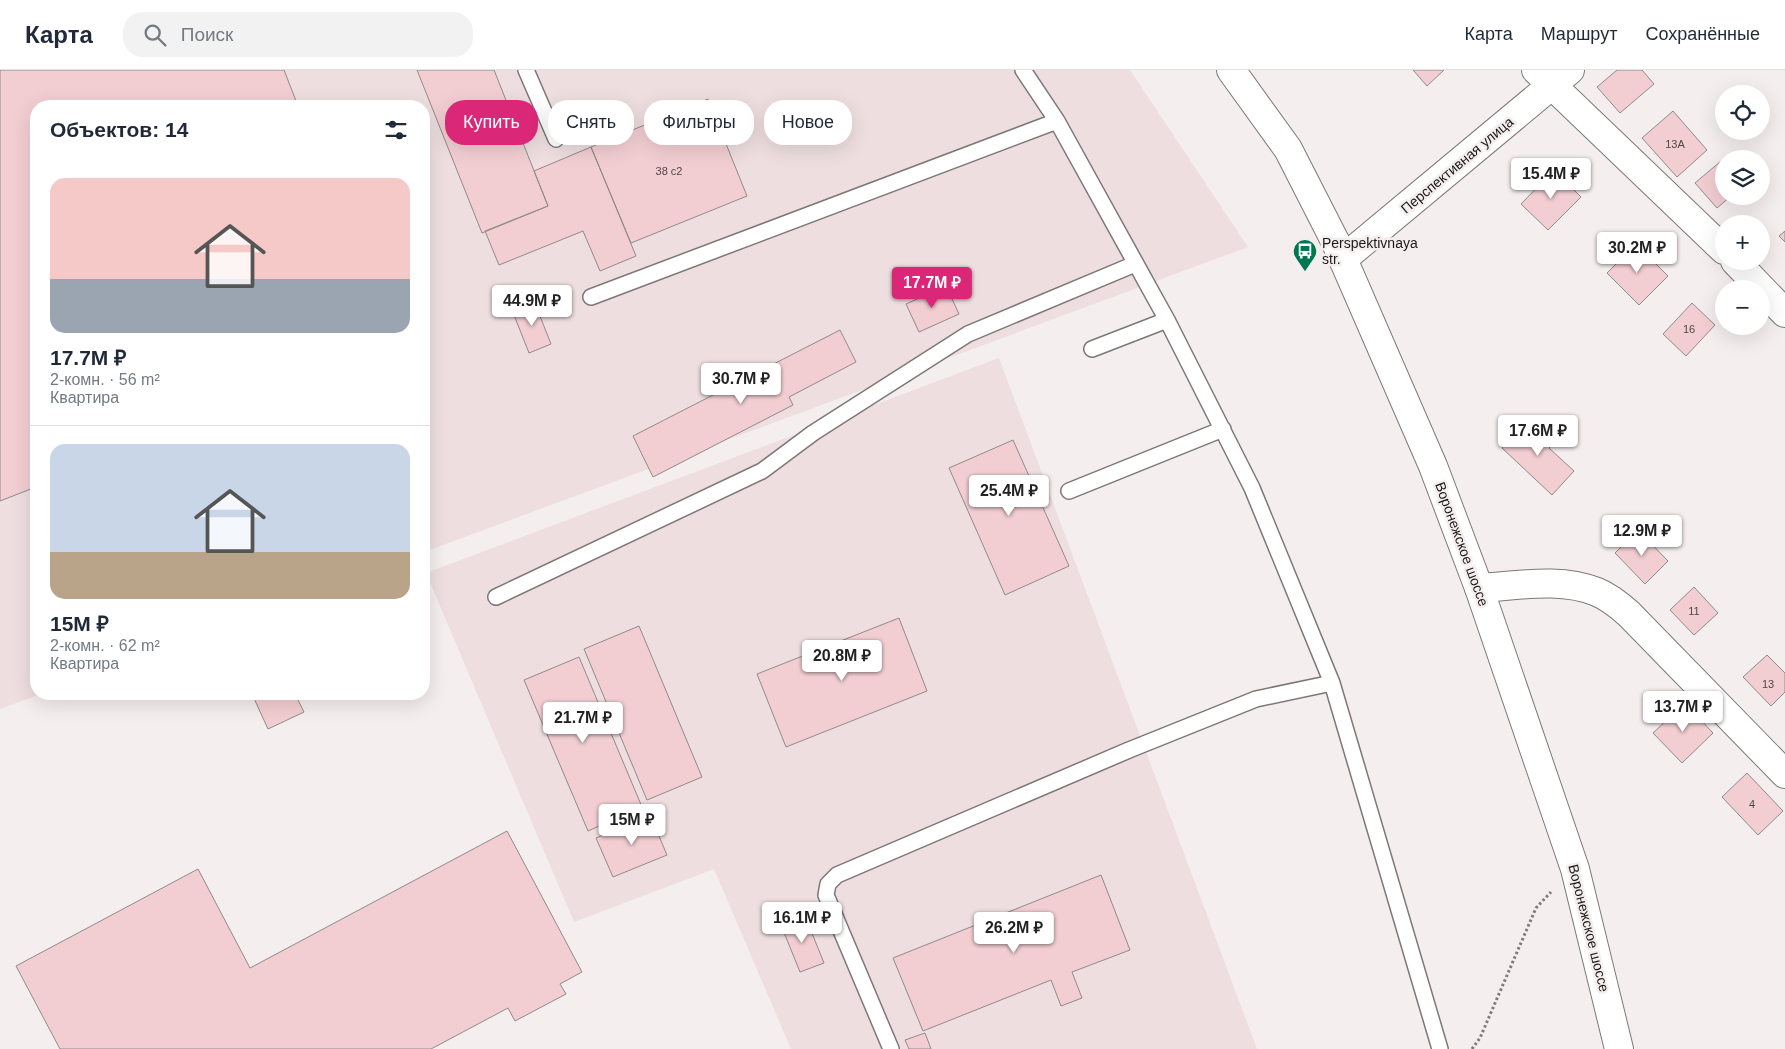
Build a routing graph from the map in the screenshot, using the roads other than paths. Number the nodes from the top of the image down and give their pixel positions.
1 (526, 70) edge
2 (1023, 70) edge
3 (1231, 70) edge
4 (1553, 75) edge
5 (1056, 120) junction
6 (548, 121) edge
7 (1715, 241) edge
8 (1343, 259) junction
9 (1135, 264) junction
10 (1744, 270) edge
11 (591, 296) dead end
12 (1785, 313) edge
13 (1167, 320) junction
14 (1092, 349) dead end
15 (1223, 429) junction
16 (1069, 491) dead end
17 (1479, 588) junction
18 (496, 597) dead end
19 (1332, 683) junction
20 (1785, 774) edge
21 (891, 1049) edge
22 (1440, 1049) edge
23 (1620, 1049) edge

1 - 6 lane
2 - 5 lane
3 - 8 main road, Воронежское шоссе
4 - 7 main road
4 - 8 main road, Перспективная улица
5 - 9 lane
5 - 11 lane
8 - 17 main road, Воронежское шоссе
9 - 13 lane
9 - 18 lane
10 - 12 main road
13 - 14 lane
13 - 15 lane
15 - 16 lane
15 - 19 lane
17 - 20 main road
17 - 23 main road, Воронежское шоссе
19 - 21 lane
19 - 22 lane

